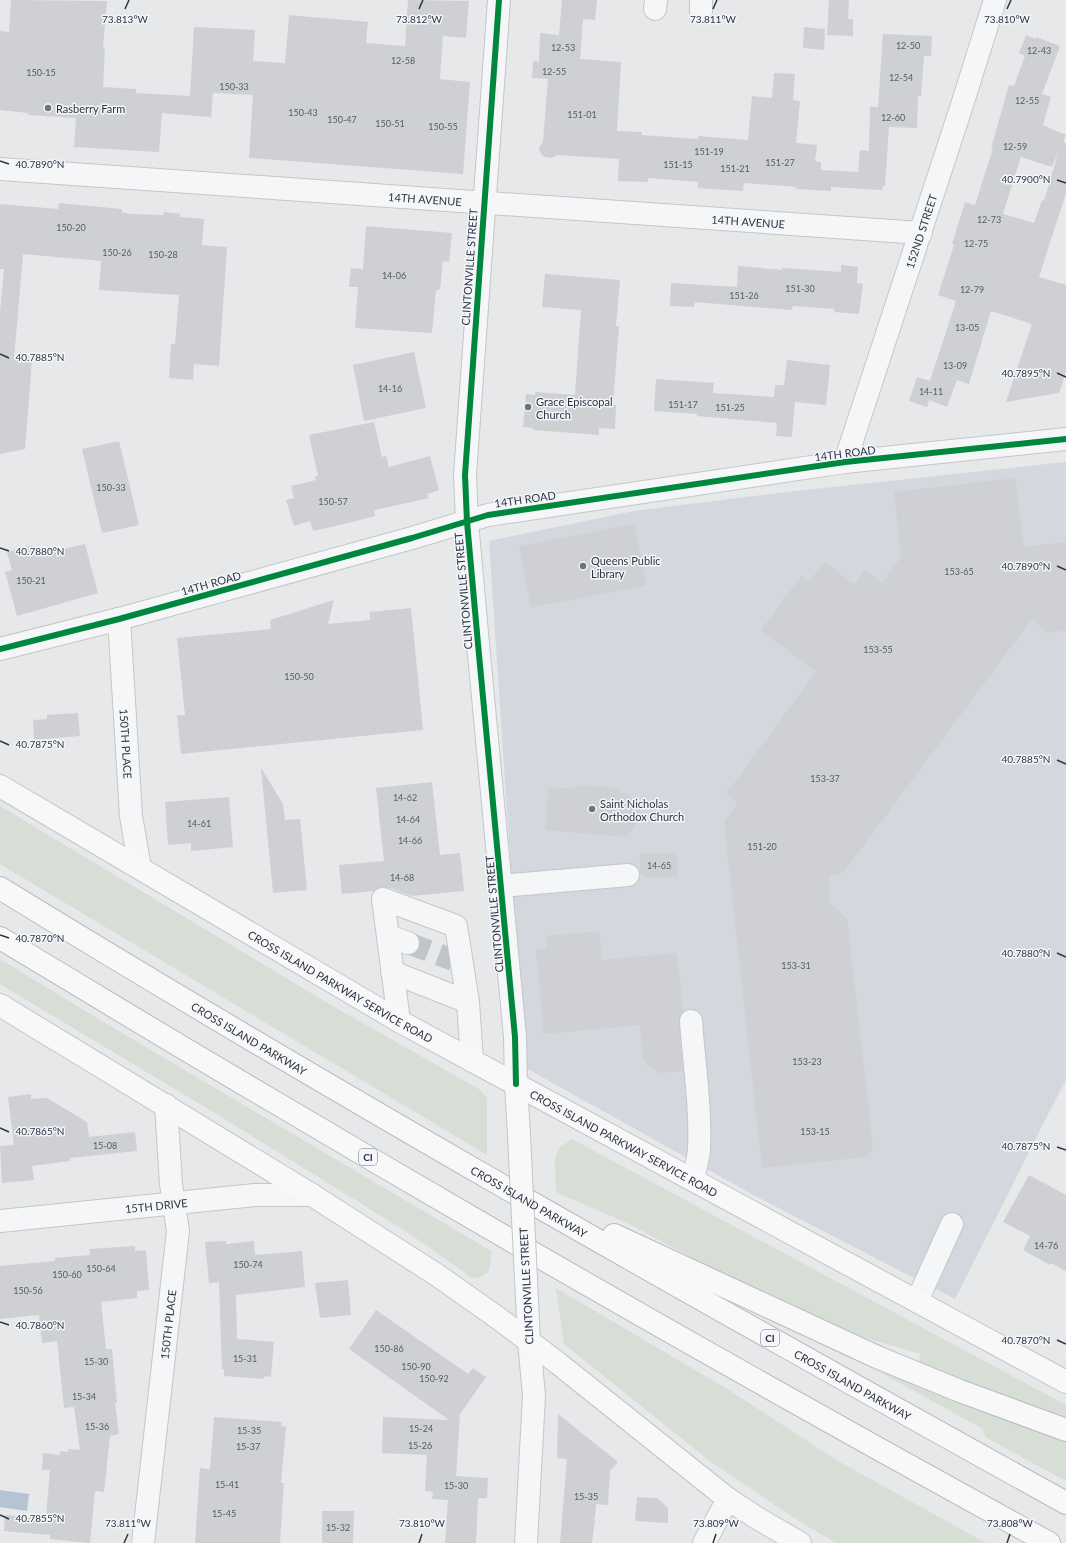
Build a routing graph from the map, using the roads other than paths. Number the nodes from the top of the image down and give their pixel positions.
1 (499, 0) edge
2 (995, 0) edge
3 (0, 169) edge
4 (484, 202) junction
5 (921, 233) junction
6 (1066, 439) edge
7 (846, 462) junction
8 (467, 522) junction
9 (119, 619) junction
10 (0, 649) edge
11 (0, 786) edge
12 (140, 868) junction
13 (628, 875) dead end
14 (501, 886) junction
15 (0, 888) edge
16 (388, 936) junction
17 (0, 938) edge
18 (408, 943) tunnel mouth
19 (392, 972) junction
20 (468, 1002) junction
21 (0, 1005) edge
22 (399, 1021) junction
23 (691, 1021) dead end
24 (472, 1061) junction
25 (516, 1084) junction
26 (166, 1105) junction
27 (475, 1170) junction
28 (693, 1180) junction
29 (312, 1195) junction
30 (174, 1203) junction
31 (0, 1221) edge
32 (952, 1224) dead end
33 (917, 1301) junction
34 (529, 1341) junction
35 (1066, 1382) edge
36 (1066, 1430) edge
37 (728, 1499) junction
38 (1066, 1502) edge
39 (1012, 1523) junction
40 (143, 1543) edge
41 (526, 1543) edge
42 (704, 1543) edge
43 (785, 1543) edge
44 (800, 1543) edge
45 (1042, 1543) edge
46 (1049, 1543) edge

1 - 4 street, CLINTONVILLE STREET
2 - 5 street, 152ND STREET
3 - 4 street, 14TH AVENUE
4 - 5 street, 14TH AVENUE
4 - 8 street, CLINTONVILLE STREET
5 - 7 street, 152ND STREET
6 - 7 street, 14TH ROAD
7 - 8 street, 14TH ROAD
8 - 9 street, 14TH ROAD
8 - 14 street, CLINTONVILLE STREET
9 - 10 street, 14TH ROAD
9 - 12 street, 150TH PLACE
11 - 12 main road, CROSS ISLAND PARKWAY SERVICE ROAD
12 - 22 main road, CROSS ISLAND PARKWAY SERVICE ROAD
13 - 14 street
14 - 25 street, CLINTONVILLE STREET
15 - 27 main road, CROSS ISLAND PARKWAY / CI
16 - 18 street
16 - 19 street
16 - 20 street
17 - 39 main road, CI
19 - 20 street
19 - 22 street
20 - 24 street
21 - 26 main road
22 - 24 main road, CROSS ISLAND PARKWAY SERVICE ROAD
23 - 28 street
24 - 25 main road, CROSS ISLAND PARKWAY SERVICE ROAD
25 - 28 main road, CROSS ISLAND PARKWAY SERVICE ROAD
25 - 34 main road, CLINTONVILLE STREET, bridge
26 - 29 main road
26 - 30 street, 150TH PLACE
27 - 36 main road
27 - 38 main road, CROSS ISLAND PARKWAY / CI
28 - 33 main road, CROSS ISLAND PARKWAY SERVICE ROAD
29 - 30 street, 15TH DRIVE
29 - 34 main road
30 - 31 street, 15TH DRIVE
30 - 40 street, 150TH PLACE
32 - 33 street
33 - 35 main road, CROSS ISLAND PARKWAY SERVICE ROAD
34 - 37 main road
34 - 41 street, CLINTONVILLE STREET
37 - 42 street
37 - 43 main road
37 - 44 main road
39 - 45 main road
39 - 46 main road, CI

